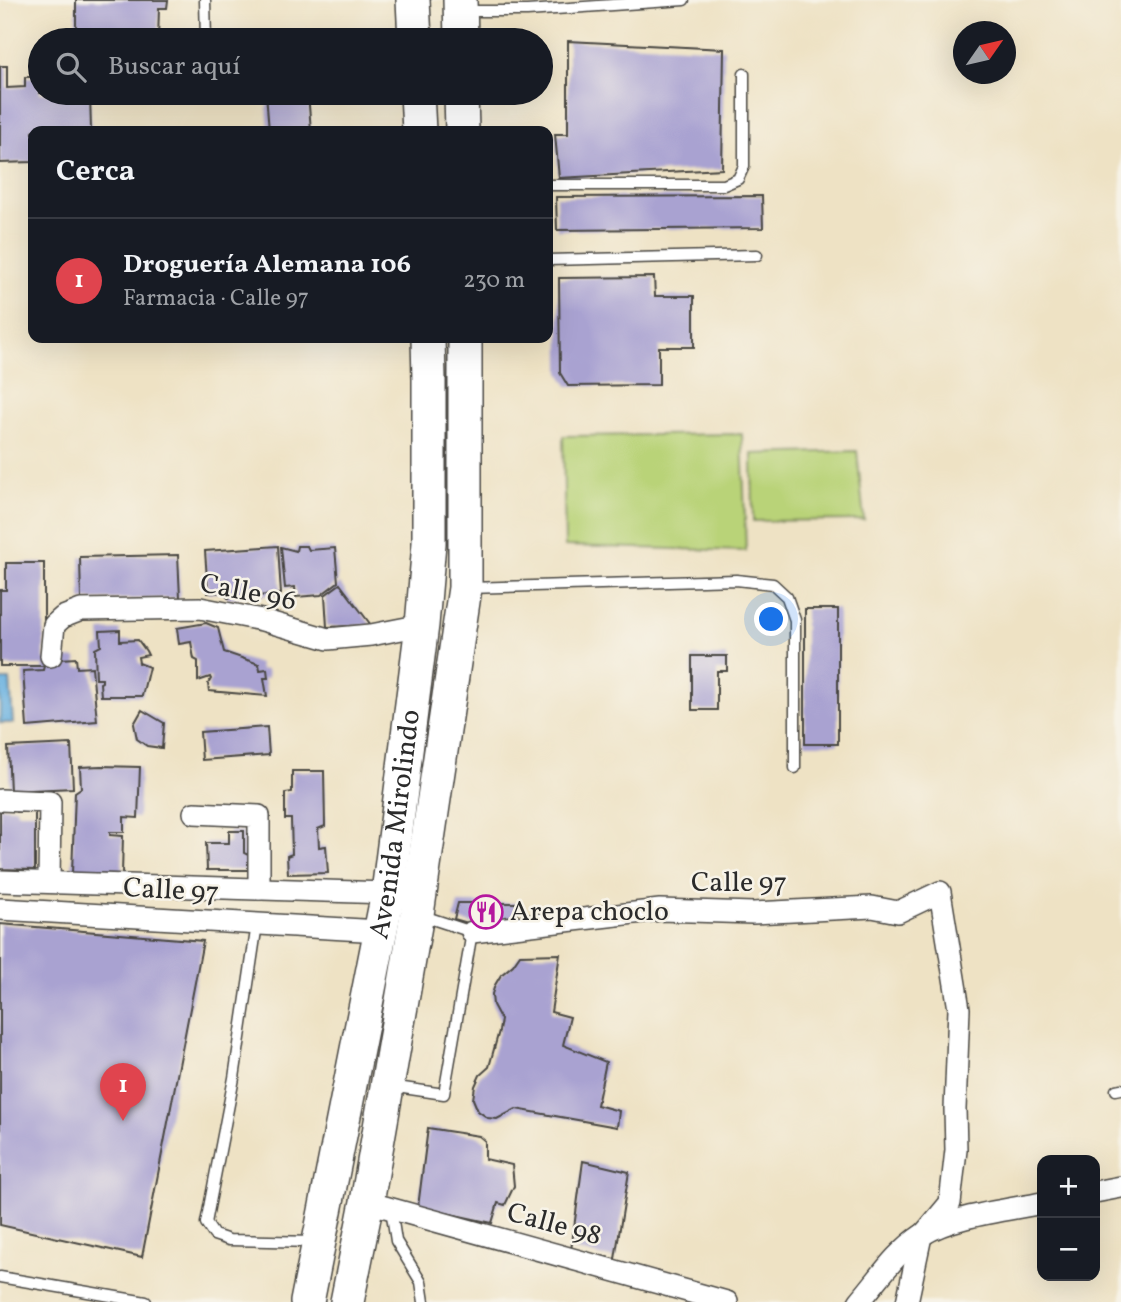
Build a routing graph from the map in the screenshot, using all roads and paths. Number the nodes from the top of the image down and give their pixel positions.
1 (205, 0) edge
2 (413, 0) edge
3 (684, 0) edge
4 (461, 17) edge
5 (206, 28) edge
6 (414, 28) edge
7 (744, 74) dead end
8 (418, 105) edge
9 (461, 105) edge
10 (419, 126) edge
11 (462, 126) edge
12 (553, 185) edge
13 (757, 256) dead end
14 (553, 260) edge
15 (428, 343) edge
16 (465, 343) edge
17 (465, 588) junction
18 (422, 625) junction
19 (51, 656) dead end
20 (795, 768) dead end
21 (0, 800) edge
22 (194, 813) dead end
23 (0, 881) edge
24 (49, 882) junction
25 (259, 889) junction
26 (388, 893) junction
27 (0, 909) edge
28 (417, 914) junction
29 (257, 923) junction
30 (380, 931) junction
31 (472, 932) junction
32 (387, 1086) junction
33 (1121, 1187) edge
34 (1100, 1191) edge
35 (1037, 1204) edge
36 (379, 1206) junction
37 (923, 1234) junction
38 (318, 1242) junction
39 (0, 1277) edge
40 (146, 1302) edge
41 (307, 1302) edge
42 (347, 1302) edge
43 (424, 1302) edge
44 (727, 1302) edge
45 (859, 1302) edge
46 (907, 1302) edge

1 - 5 lane
2 - 6 main road
3 - 4 lane
7 - 12 lane
8 - 10 main road
9 - 11 main road
13 - 14 lane
15 - 18 main road, Avenida Mirolindo
16 - 17 main road, Avenida Mirolindo
17 - 20 lane
17 - 28 main road, Avenida Mirolindo
18 - 19 street, Calle 96
18 - 26 main road, Avenida Mirolindo
21 - 24 street
22 - 25 street
23 - 24 street
24 - 25 street
25 - 26 street
26 - 30 main road, Avenida Mirolindo
27 - 29 street, Calle 97
28 - 31 lane, Calle 97
28 - 32 main road, Avenida Mirolindo
29 - 30 street, Calle 97
29 - 38 lane
30 - 38 main road, Avenida Mirolindo
31 - 32 lane
31 - 37 street, Calle 97
32 - 36 main road, Avenida Mirolindo
33 - 34 street
35 - 37 street
36 - 42 main road, Avenida Mirolindo
36 - 43 lane
36 - 44 street, Calle 98
37 - 45 street
37 - 46 street
38 - 41 main road, Avenida Mirolindo
39 - 40 lane

